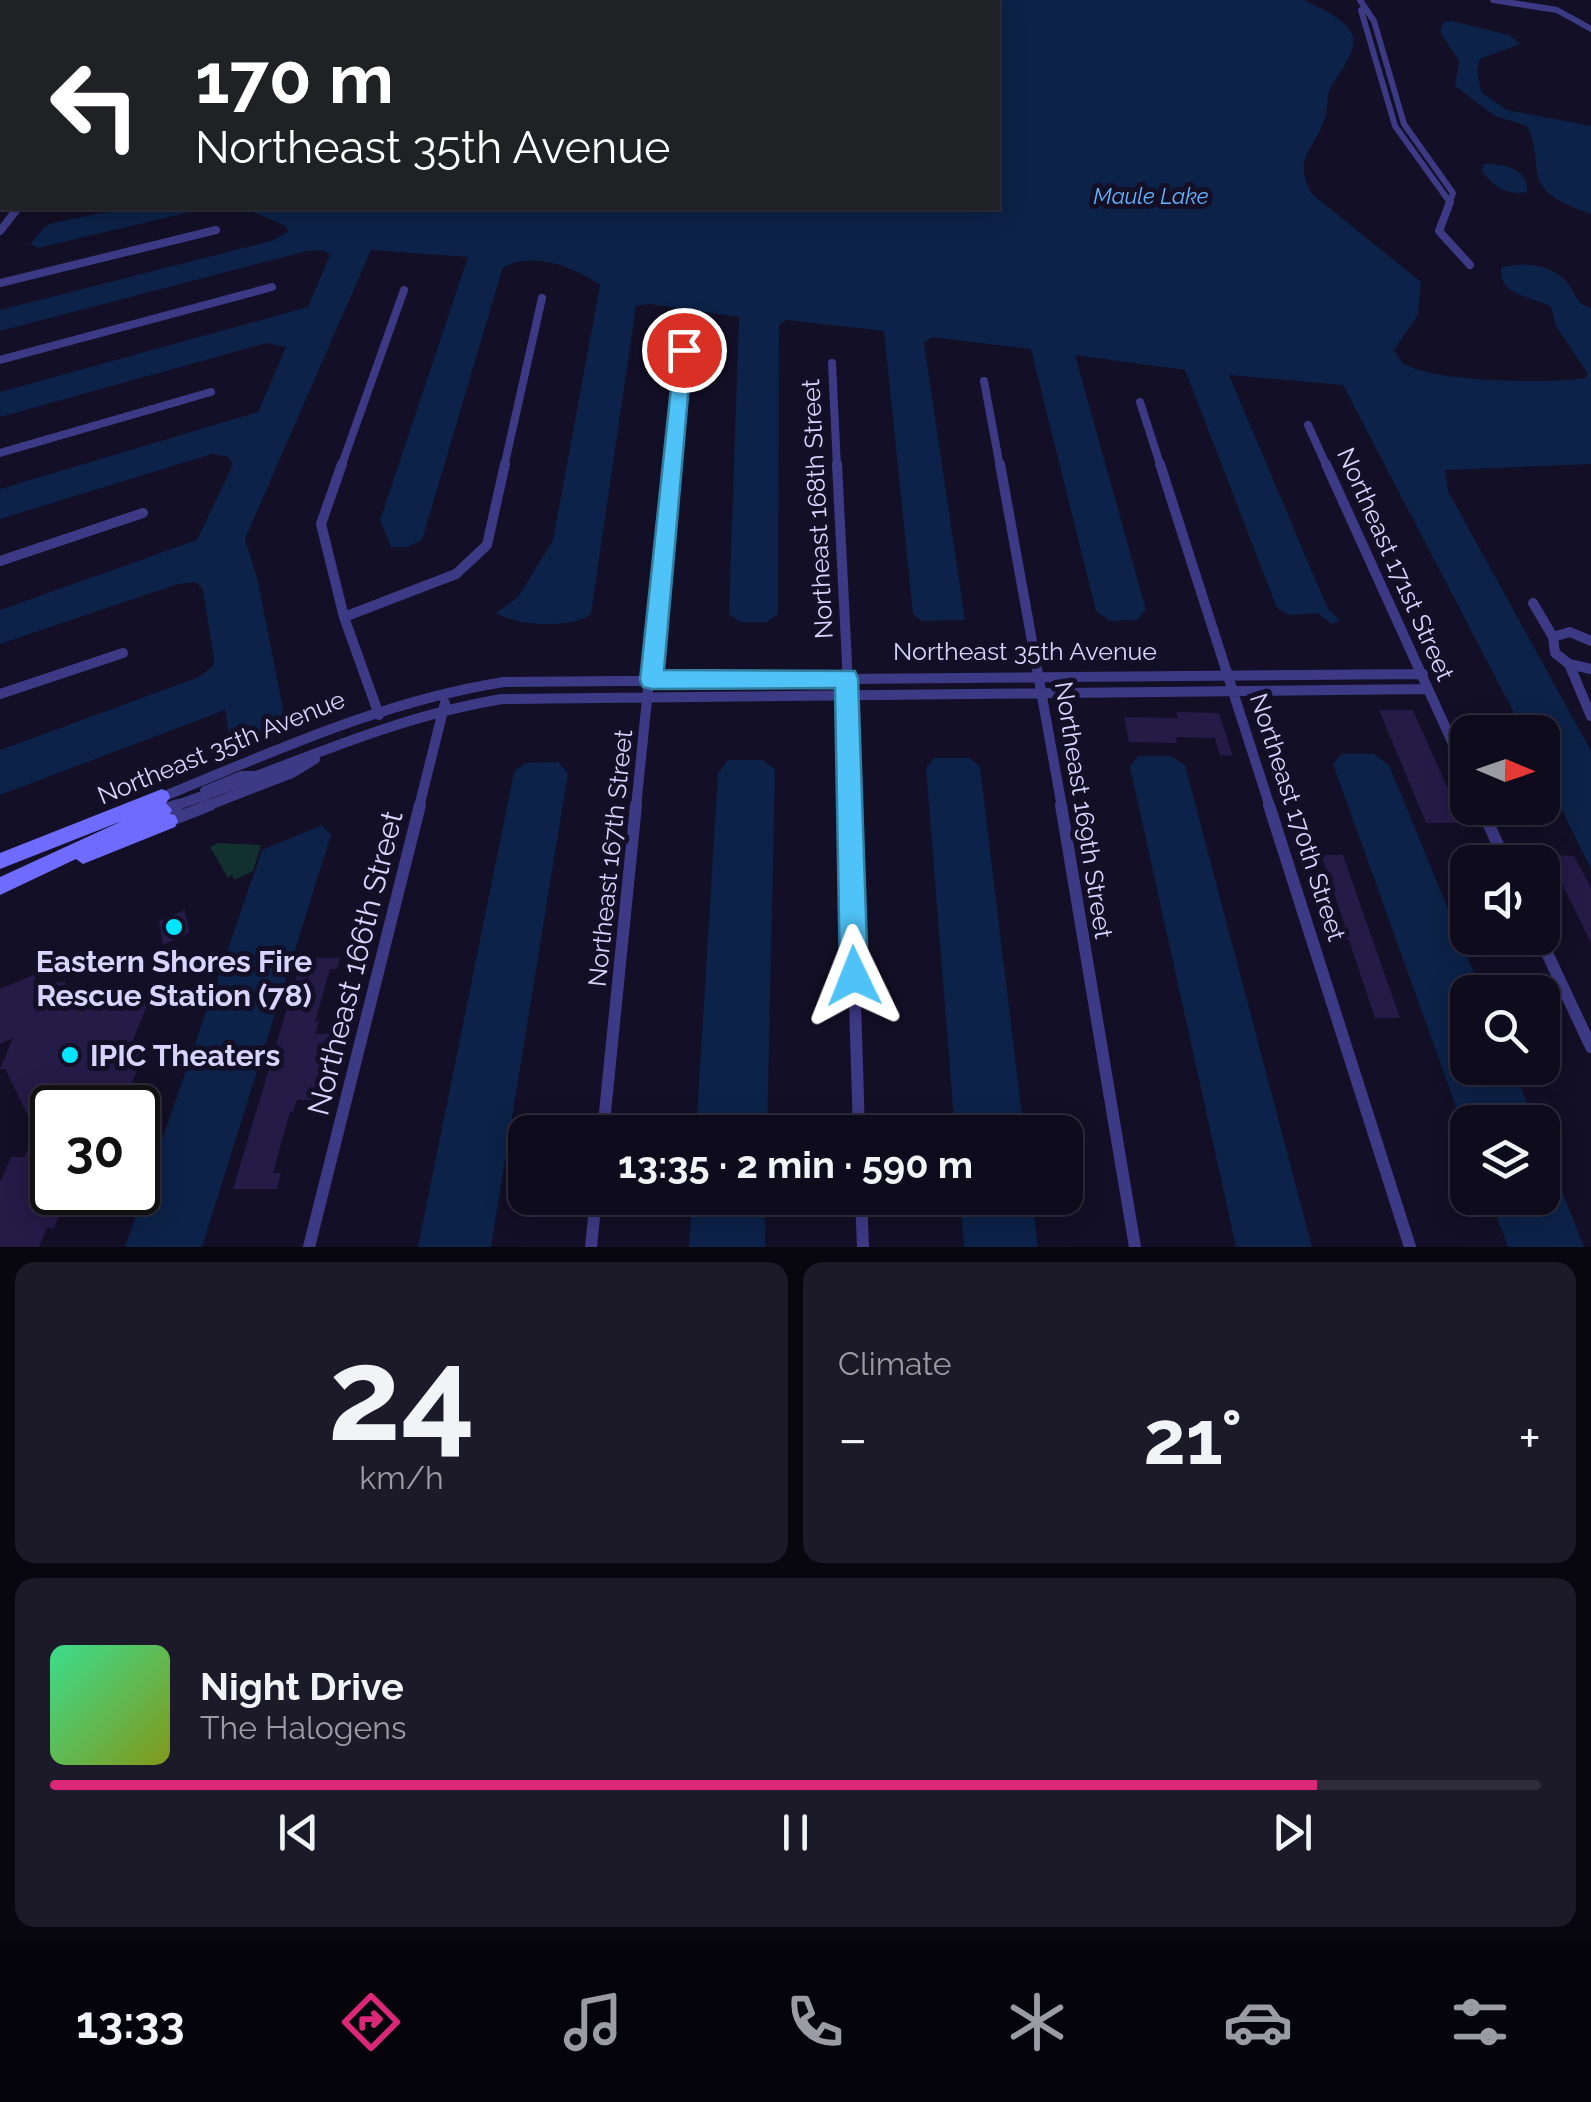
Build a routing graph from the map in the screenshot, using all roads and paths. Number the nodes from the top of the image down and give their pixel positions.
1 (1357, 0) edge
2 (1492, 0) edge
3 (1591, 29) edge
4 (16, 210) edge
5 (216, 230) dead end
6 (0, 231) edge
7 (1470, 265) dead end
8 (0, 283) edge
9 (272, 288) dead end
10 (404, 290) dead end
11 (542, 298) dead end
12 (684, 350) dead end
13 (0, 360) edge
14 (832, 363) dead end
15 (984, 381) dead end
16 (211, 392) dead end
17 (1140, 402) dead end
18 (1308, 425) dead end
19 (0, 453) edge
20 (143, 513) dead end
21 (0, 561) edge
22 (1533, 603) dead end
23 (344, 617) junction
24 (1553, 637) junction
25 (1591, 641) edge
26 (123, 653) dead end
27 (1580, 667) edge
28 (1422, 674) junction
29 (1230, 675) junction
30 (1039, 676) junction
31 (846, 678) junction
32 (652, 680) junction
33 (1591, 682) edge
34 (1234, 690) junction
35 (1428, 690) junction
36 (445, 692) junction
37 (1040, 692) junction
38 (0, 694) edge
39 (845, 694) junction
40 (650, 696) junction
41 (445, 708) junction
42 (378, 712) junction
43 (1591, 716) edge
44 (383, 727) junction
45 (1450, 738) edge
46 (328, 750) junction
47 (165, 810) junction
48 (0, 861) edge
49 (0, 886) edge
50 (1548, 955) edge
51 (1591, 1046) edge
52 (605, 1115) edge
53 (858, 1115) edge
54 (594, 1215) edge
55 (862, 1215) edge
56 (308, 1247) edge
57 (591, 1247) edge
58 (863, 1247) edge
59 (1134, 1247) edge
60 (1410, 1247) edge

1 - 7 street
2 - 3 street
4 - 6 street
5 - 8 street
9 - 13 street
10 - 23 street
11 - 23 street
12 - 32 street, Northeast 167th Street
14 - 31 street, Northeast 168th Street
15 - 30 street, Northeast 169th Street
16 - 19 street
17 - 29 street, Northeast 170th Street
18 - 28 street, Northeast 171st Street
20 - 21 street
22 - 24 street
23 - 42 street
24 - 25 street
24 - 27 street
26 - 38 street
27 - 33 street
27 - 43 street
28 - 29 street, Northeast 35th Avenue
28 - 35 street, Northeast 171st Street
29 - 30 street, Northeast 35th Avenue
29 - 34 street, Northeast 170th Street
30 - 31 street, Northeast 35th Avenue
30 - 37 street, Northeast 169th Street
31 - 32 street, Northeast 35th Avenue
31 - 39 street, Northeast 168th Street
32 - 36 street, Northeast 35th Avenue
32 - 40 street, Northeast 167th Street
34 - 35 street, Northeast 35th Avenue
34 - 37 street, Northeast 35th Avenue
34 - 60 street, Northeast 170th Street
35 - 45 street, Northeast 171st Street
36 - 41 street, Northeast 166th Street
36 - 42 street, Northeast 35th Avenue
37 - 39 street, Northeast 35th Avenue
37 - 59 street, Northeast 169th Street
39 - 40 street, Northeast 35th Avenue
39 - 53 street, Northeast 168th Street
40 - 41 street, Northeast 35th Avenue
40 - 52 street, Northeast 167th Street
41 - 44 street, Northeast 35th Avenue
41 - 56 street, Northeast 166th Street
42 - 44 street
42 - 47 street, Northeast 35th Avenue
44 - 46 street, Northeast 35th Avenue
46 - 47 street, Northeast 35th Avenue
46 - 47 street, Northeast 35th Avenue
47 - 48 street, Northeast 35th Avenue
47 - 49 street, Northeast 35th Avenue
50 - 51 street
54 - 57 street
55 - 58 street

